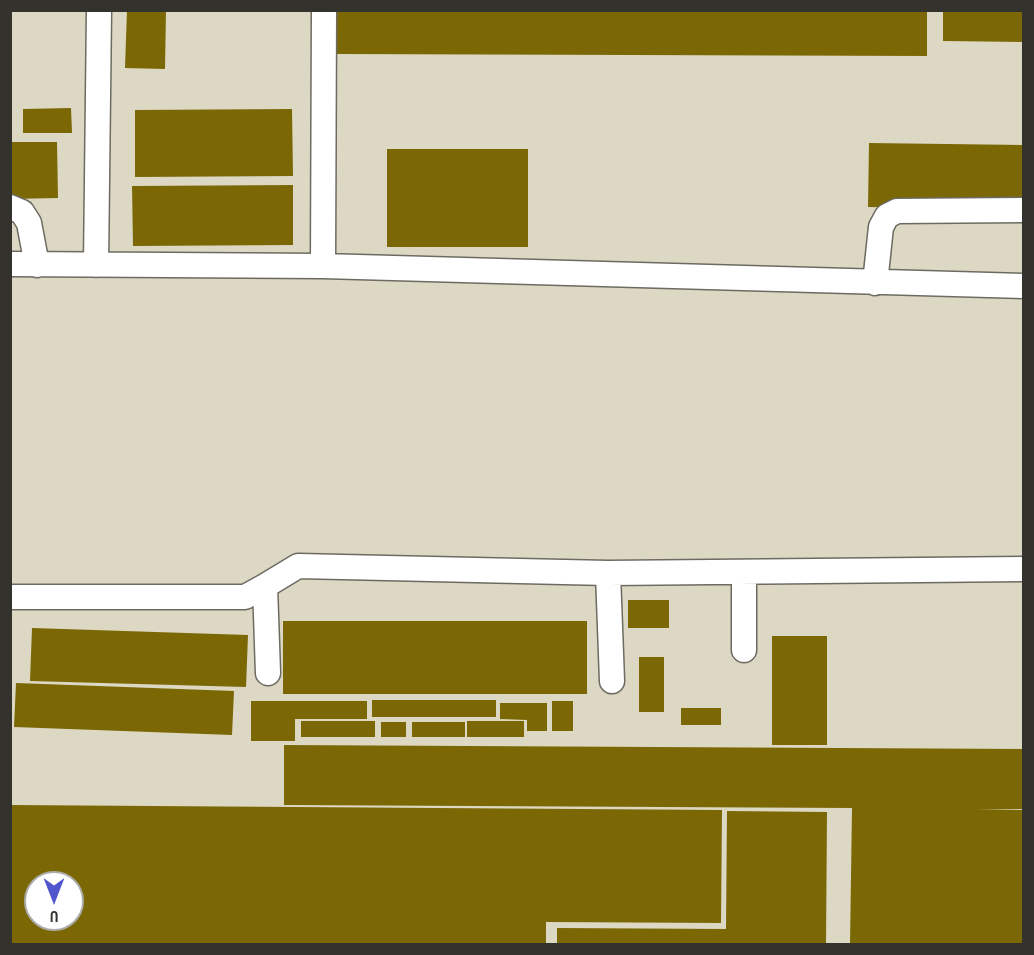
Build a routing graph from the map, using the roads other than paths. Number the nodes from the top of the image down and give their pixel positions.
1 (99, 10) edge
2 (324, 10) edge
3 (10, 207) edge
4 (1023, 210) edge
5 (10, 264) edge
6 (37, 265) junction
7 (96, 265) junction
8 (323, 266) junction
9 (875, 283) junction
10 (1023, 286) edge
11 (1023, 570) edge
12 (744, 572) junction
13 (608, 573) junction
14 (265, 586) junction
15 (10, 597) edge
16 (744, 650) dead end
17 (268, 673) dead end
18 (612, 681) dead end

1 - 7 lane
2 - 8 lane
3 - 6 lane
4 - 9 lane
5 - 6 lane
6 - 7 lane
7 - 8 lane
8 - 9 lane
9 - 10 lane
11 - 12 lane
12 - 13 lane
12 - 16 lane
13 - 14 lane
13 - 18 lane
14 - 15 lane
14 - 17 lane

